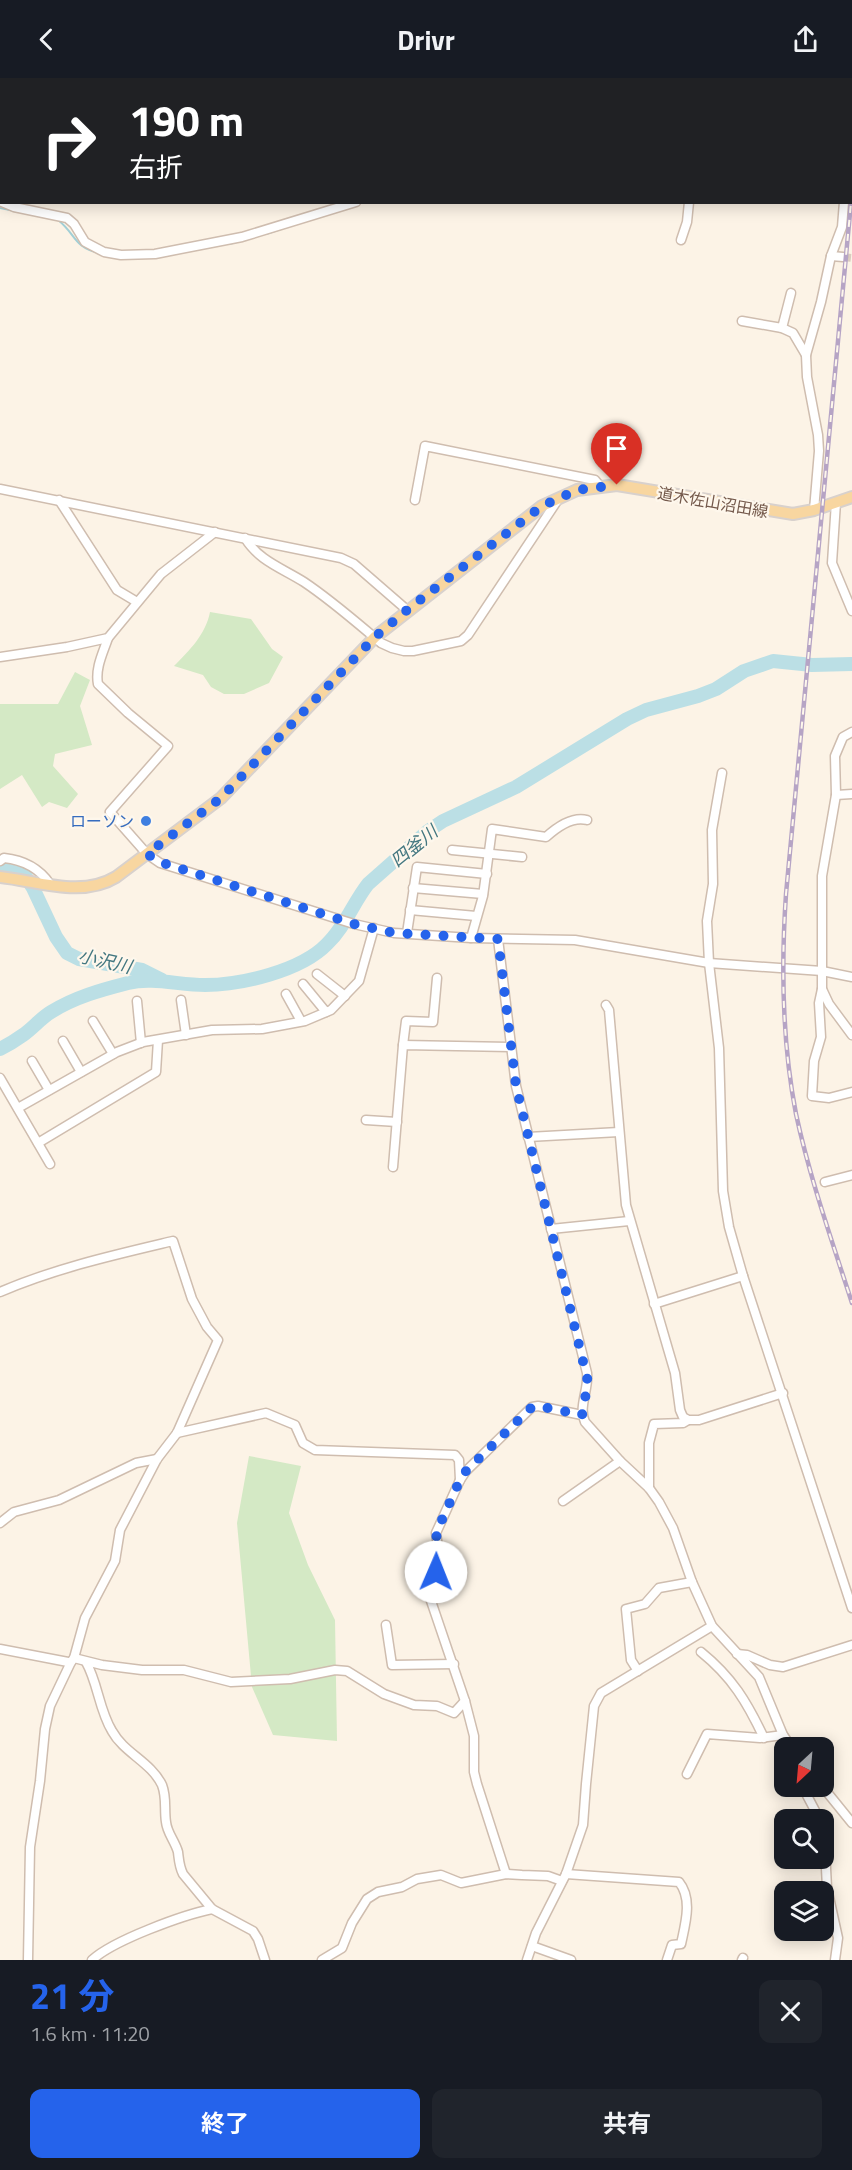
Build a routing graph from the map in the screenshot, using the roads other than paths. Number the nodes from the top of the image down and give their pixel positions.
1 (6, 204) edge
2 (349, 204) edge
3 (689, 204) edge
4 (844, 204) edge
5 (681, 240) dead end
6 (831, 256) junction
7 (843, 257) tunnel mouth
8 (791, 293) dead end
9 (742, 321) dead end
10 (782, 328) junction
11 (806, 355) junction
12 (600, 486) junction
13 (0, 489) edge
14 (852, 497) edge
15 (559, 498) junction
16 (59, 500) junction
17 (416, 500) dead end
18 (836, 502) junction
19 (814, 510) junction
20 (215, 532) junction
21 (245, 538) junction
22 (136, 602) junction
23 (407, 610) junction
24 (852, 611) edge
25 (375, 637) junction
26 (108, 639) junction
27 (0, 657) edge
28 (852, 732) edge
29 (722, 773) dead end
30 (852, 794) edge
31 (836, 795) junction
32 (587, 820) dead end
33 (452, 850) dead end
34 (147, 854) junction
35 (489, 854) junction
36 (522, 856) dead end
37 (0, 861) edge
38 (487, 874) junction
39 (0, 877) edge
40 (50, 884) junction
41 (413, 888) junction
42 (483, 894) junction
43 (410, 910) junction
44 (476, 916) junction
45 (374, 928) junction
46 (406, 933) junction
47 (471, 938) junction
48 (498, 939) junction
49 (709, 963) junction
50 (822, 970) junction
51 (316, 974) dead end
52 (852, 977) edge
53 (437, 978) dead end
54 (303, 984) dead end
55 (822, 989) junction
56 (286, 994) dead end
57 (345, 996) junction
58 (181, 1000) dead end
59 (137, 1001) dead end
60 (606, 1005) dead end
61 (326, 1012) junction
62 (93, 1021) dead end
63 (301, 1021) junction
64 (186, 1035) junction
65 (852, 1035) edge
66 (158, 1040) junction
67 (63, 1041) dead end
68 (141, 1043) junction
69 (403, 1045) junction
70 (511, 1047) junction
71 (113, 1054) junction
72 (32, 1061) dead end
73 (81, 1072) junction
74 (0, 1078) edge
75 (49, 1090) junction
76 (852, 1092) edge
77 (18, 1108) junction
78 (366, 1120) dead end
79 (397, 1122) junction
80 (619, 1131) junction
81 (528, 1137) junction
82 (38, 1143) junction
83 (51, 1164) dead end
84 (393, 1167) dead end
85 (852, 1175) edge
86 (825, 1182) dead end
87 (629, 1221) junction
88 (551, 1228) junction
89 (743, 1276) junction
90 (0, 1292) edge
91 (654, 1304) junction
92 (783, 1393) junction
93 (582, 1415) junction
94 (688, 1420) junction
95 (177, 1433) junction
96 (157, 1459) junction
97 (620, 1461) junction
98 (460, 1480) junction
99 (649, 1488) junction
100 (563, 1501) dead end
101 (0, 1523) edge
102 (692, 1582) junction
103 (852, 1608) edge
104 (386, 1625) dead end
105 (712, 1626) junction
106 (852, 1645) edge
107 (0, 1648) edge
108 (701, 1652) dead end
109 (737, 1654) junction
110 (73, 1660) junction
111 (86, 1662) junction
112 (454, 1664) junction
113 (638, 1671) junction
114 (465, 1701) junction
115 (783, 1735) joint
116 (764, 1738) junction
117 (687, 1774) dead end
118 (831, 1797) edge
119 (852, 1823) edge
120 (826, 1869) edge
121 (506, 1874) junction
122 (564, 1878) junction
123 (212, 1909) junction
124 (532, 1946) junction
125 (28, 1960) edge
126 (92, 1960) edge
127 (265, 1960) edge
128 (322, 1960) edge
129 (527, 1960) edge
130 (571, 1960) edge
131 (667, 1960) edge
132 (835, 1960) edge

1 - 2 street
3 - 5 street
4 - 6 street
6 - 7 street
6 - 11 street
8 - 10 street
9 - 10 street
10 - 11 street
11 - 19 street
12 - 15 main road, 道木佐山沼田線
12 - 17 street
12 - 19 main road, 道木佐山沼田線
13 - 16 street
14 - 18 main road, 道木佐山沼田線
15 - 23 main road, 道木佐山沼田線
15 - 25 street
16 - 20 street
16 - 22 street
18 - 19 main road, 道木佐山沼田線
18 - 24 street
20 - 21 street
20 - 22 street
21 - 23 street
21 - 25 street
22 - 26 street
23 - 25 main road, 道木佐山沼田線
25 - 34 main road, 道木佐山沼田線
26 - 27 street
26 - 34 street
28 - 31 street
29 - 49 street
30 - 31 street
31 - 50 street
32 - 35 street
33 - 35 street
34 - 40 main road, 道木佐山沼田線
34 - 45 street
35 - 36 street
35 - 38 street
37 - 40 street
38 - 41 street
38 - 42 street
39 - 40 main road, 道木佐山沼田線
41 - 42 street
41 - 43 street
42 - 44 street
43 - 44 street
43 - 46 street
44 - 47 street
45 - 46 street
45 - 57 street
46 - 47 street
47 - 48 street
48 - 49 street
48 - 70 street
49 - 50 street
49 - 89 street
50 - 52 street
50 - 55 street
51 - 57 street
53 - 69 street
54 - 61 street
55 - 65 street
55 - 76 street
56 - 63 street
57 - 61 street
58 - 64 street
59 - 68 street
60 - 80 street
61 - 63 street
62 - 71 street
63 - 64 street
64 - 66 street
66 - 68 street
66 - 82 street
67 - 73 street
68 - 71 street
69 - 70 street
69 - 79 street
70 - 81 street
71 - 73 street
72 - 75 street
73 - 75 street
74 - 77 street
75 - 77 street
77 - 82 street
78 - 79 street
79 - 84 street
80 - 81 street
80 - 87 street
81 - 88 street
82 - 83 street
85 - 86 street
87 - 88 street
87 - 91 street
88 - 93 street
89 - 91 street
89 - 92 street
90 - 95 street
91 - 94 street
92 - 94 street
92 - 103 street
93 - 97 street
93 - 98 street
94 - 99 street
95 - 96 street
95 - 98 street
96 - 101 street
96 - 110 street
97 - 99 street
97 - 100 street
98 - 112 street
99 - 102 street
102 - 105 street
102 - 113 street
104 - 112 street
105 - 109 street
105 - 113 street
106 - 109 street
107 - 110 street
108 - 116 street
109 - 115 street
110 - 111 street
110 - 125 street
111 - 114 street
111 - 123 street
112 - 114 street
113 - 122 street
114 - 121 street
115 - 116 street
116 - 117 street
118 - 119 street
120 - 132 street
121 - 122 street
121 - 128 street
122 - 124 street
122 - 131 street
123 - 126 street
123 - 127 street
124 - 129 street
124 - 130 street

